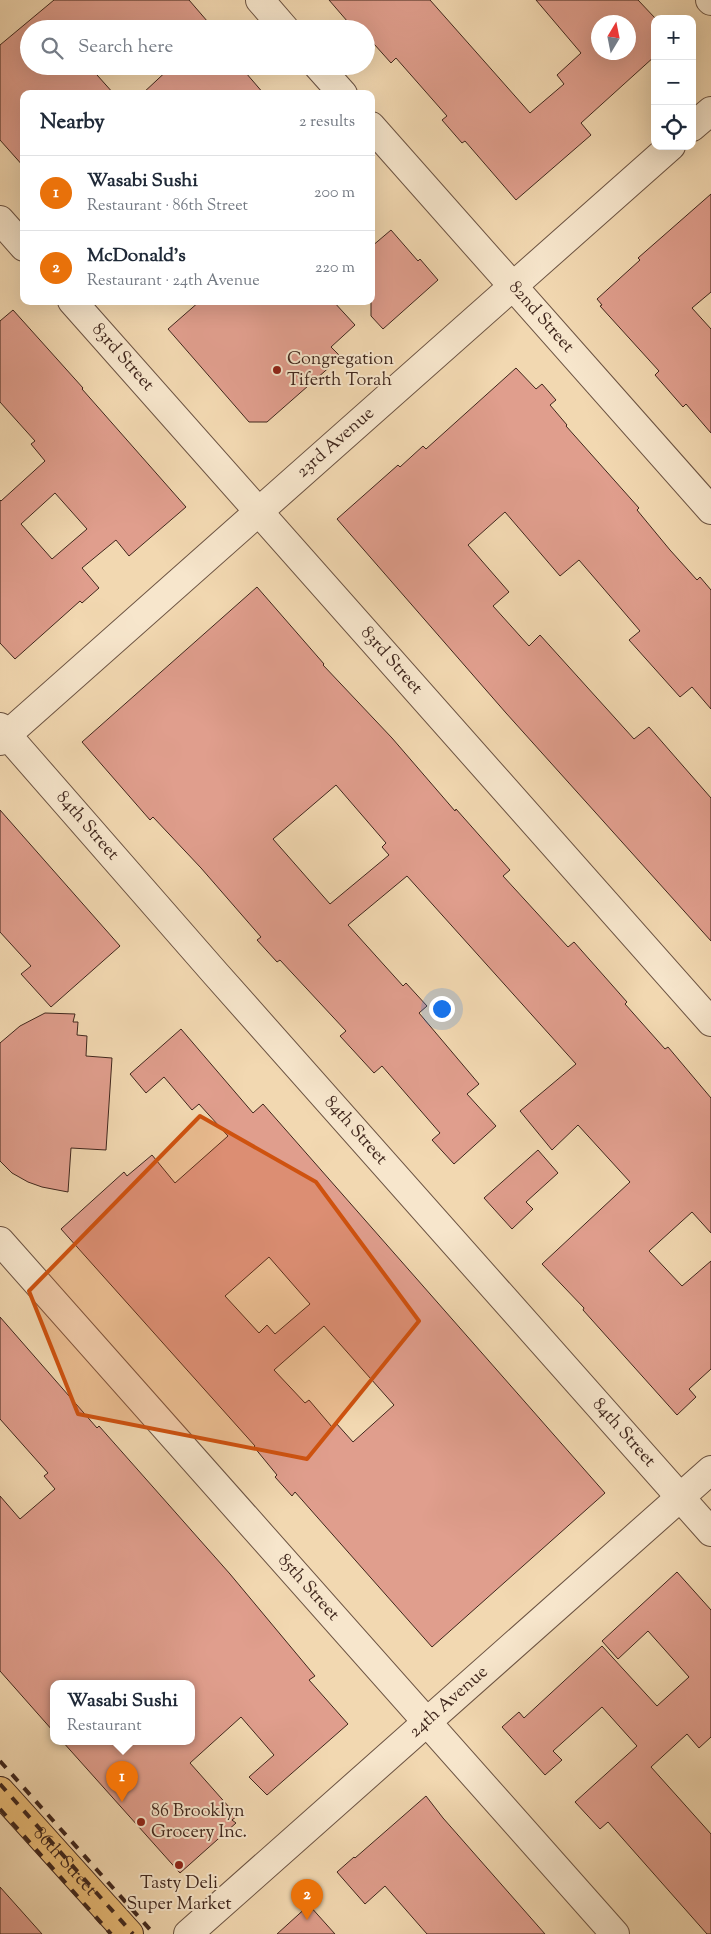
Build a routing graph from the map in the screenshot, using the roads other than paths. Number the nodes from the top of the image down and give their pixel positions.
1 (260, 0) edge
2 (277, 20) edge
3 (326, 75) edge
4 (339, 90) edge
5 (711, 111) edge
6 (696, 124) edge
7 (375, 131) edge
8 (666, 150) edge
9 (0, 220) edge
10 (20, 242) edge
11 (513, 286) junction
12 (76, 305) edge
13 (711, 510) edge
14 (259, 512) junction
15 (2, 734) edge
16 (711, 1022) edge
17 (0, 1241) edge
18 (711, 1470) edge
19 (681, 1498) junction
20 (711, 1532) edge
21 (427, 1722) junction
22 (0, 1791) edge
23 (129, 1934) edge
24 (188, 1934) edge
25 (615, 1934) edge

1 - 2 street
3 - 4 street
5 - 6 street
7 - 11 street, 82nd Street
8 - 11 street, 23rd Avenue
9 - 10 street
11 - 13 street, 82nd Street
11 - 14 street, 23rd Avenue
12 - 14 street, 83rd Street
14 - 15 street, 23rd Avenue
14 - 16 street, 83rd Street
15 - 19 street, 84th Street
17 - 21 street, 85th Street
18 - 19 street, 24th Avenue
19 - 20 street, 84th Street
19 - 21 street, 24th Avenue
21 - 24 street, 24th Avenue
21 - 25 street, 85th Street
22 - 23 main road, 86th Street

